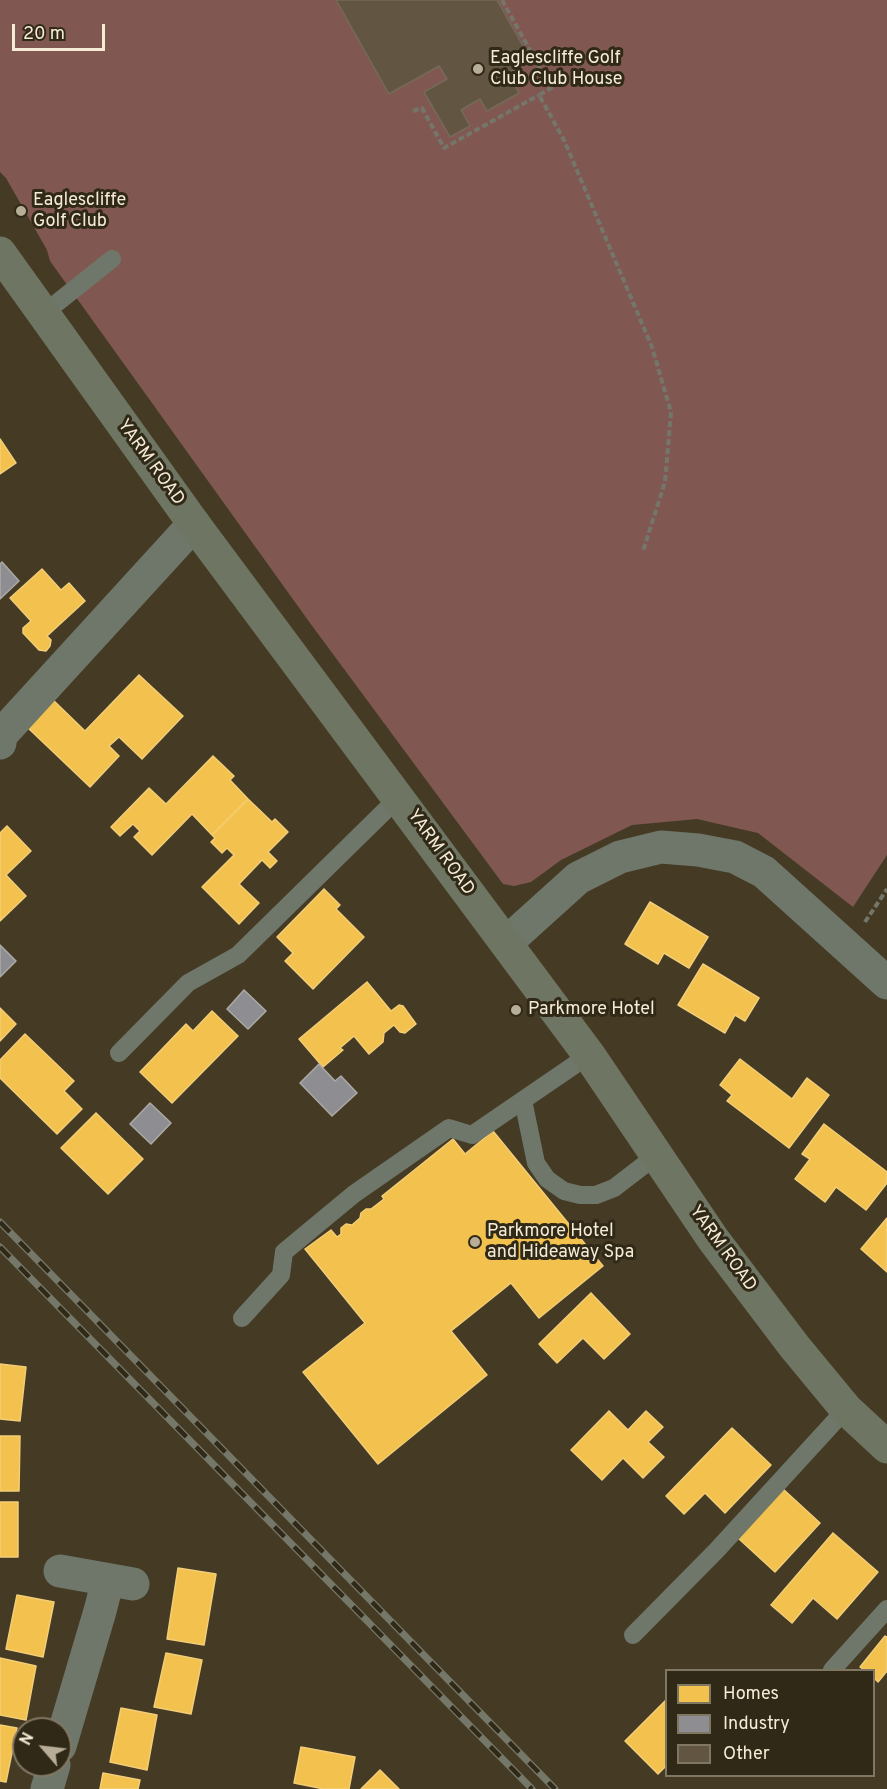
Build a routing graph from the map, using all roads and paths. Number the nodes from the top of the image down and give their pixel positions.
1 (502, 0) edge
2 (539, 95) junction
3 (412, 111) dead end
4 (0, 253) edge
5 (112, 259) dead end
6 (43, 314) junction
7 (194, 524) junction
8 (643, 551) dead end
9 (0, 743) edge
10 (399, 797) junction
11 (887, 889) edge
12 (860, 930) dead end
13 (506, 943) junction
14 (887, 983) edge
15 (119, 1053) dead end
16 (589, 1055) junction
17 (523, 1100) junction
18 (657, 1155) junction
19 (242, 1318) dead end
20 (846, 1409) junction
21 (887, 1447) edge
22 (60, 1571) dead end
23 (887, 1609) edge
24 (633, 1635) dead end
25 (834, 1669) edge
26 (69, 1717) edge

1 - 2 path
2 - 3 path
2 - 8 path
4 - 6 main road, YARM ROAD
5 - 6 lane
6 - 7 main road, YARM ROAD
7 - 9 street
7 - 10 main road, YARM ROAD
10 - 13 main road, YARM ROAD
10 - 15 lane
11 - 12 path
13 - 14 street
13 - 16 main road, YARM ROAD
16 - 17 lane
16 - 18 main road, YARM ROAD
17 - 18 lane
17 - 19 lane
18 - 20 main road, YARM ROAD
20 - 21 main road, YARM ROAD
20 - 24 lane
22 - 26 street
23 - 25 lane

